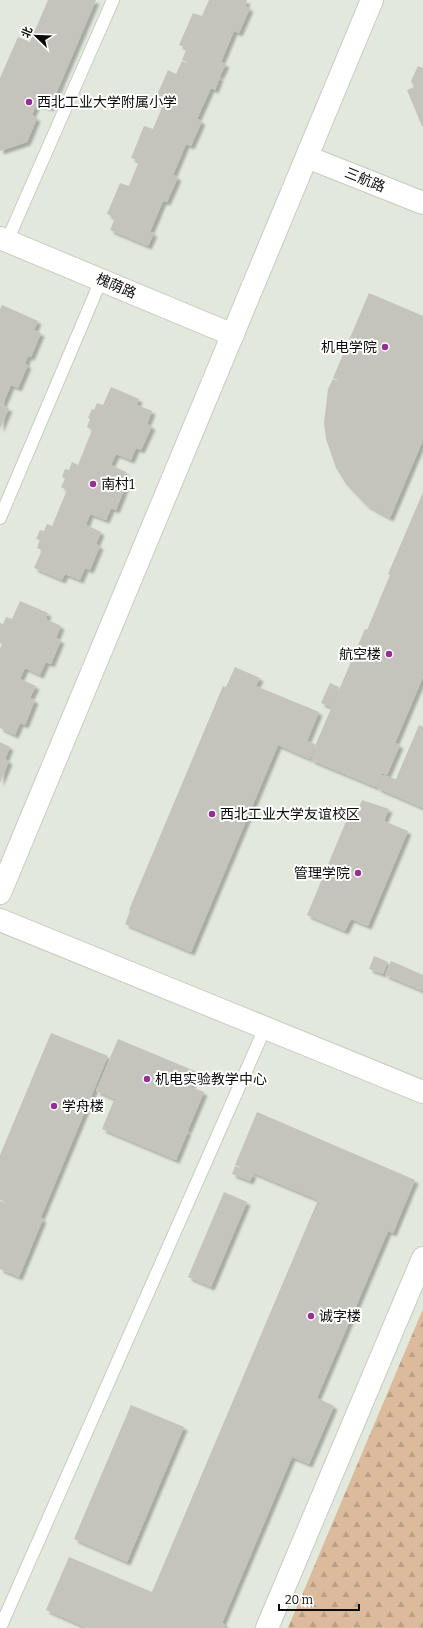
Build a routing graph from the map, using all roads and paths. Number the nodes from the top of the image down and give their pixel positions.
1 (113, 0) edge
2 (372, 0) edge
3 (307, 157) junction
4 (423, 203) edge
5 (3, 239) edge
6 (101, 280) junction
7 (233, 335) junction
8 (0, 518) edge
9 (0, 893) edge
10 (0, 920) edge
11 (264, 1028) junction
12 (423, 1092) edge
13 (423, 1258) edge
14 (0, 1628) edge
15 (267, 1628) edge

1 - 5 lane
2 - 3 street
3 - 4 street, 三航路
3 - 7 street
5 - 6 street, 槐荫路
6 - 7 street, 槐荫路
6 - 8 lane
7 - 9 street
10 - 11 street
11 - 12 street
11 - 14 lane
13 - 15 street

